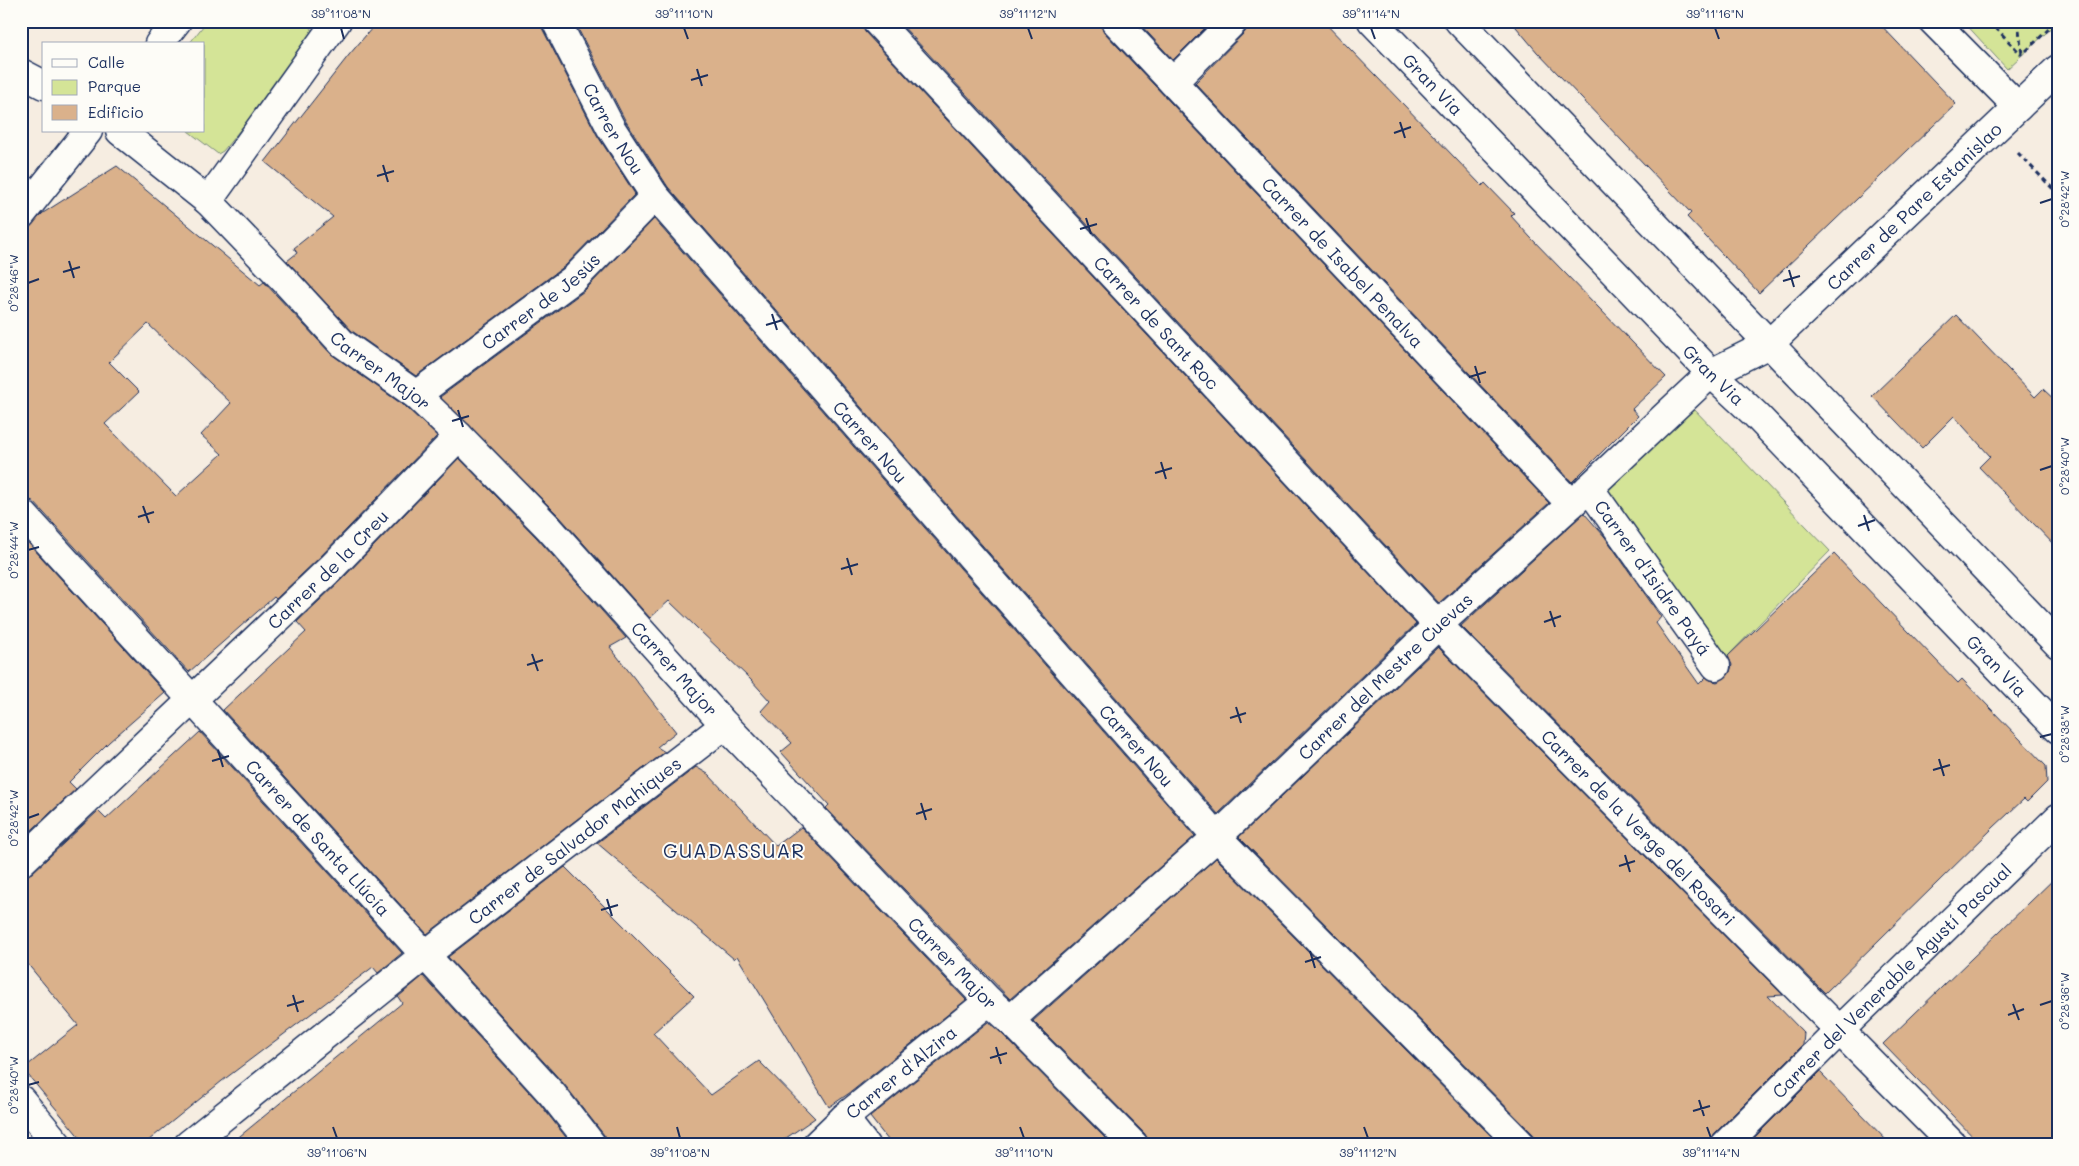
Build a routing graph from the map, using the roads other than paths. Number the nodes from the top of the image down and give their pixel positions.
1 (177, 21) edge
2 (556, 21) edge
3 (876, 21) edge
4 (1115, 21) edge
5 (1234, 21) edge
6 (1372, 21) edge
7 (1460, 21) edge
8 (1933, 21) edge
9 (334, 22) edge
10 (161, 42) edge
11 (2058, 69) edge
12 (21, 73) edge
13 (1173, 82) junction
14 (42, 84) edge
15 (2018, 107) junction
16 (87, 132) edge
17 (121, 132) edge
18 (655, 196) junction
19 (208, 201) junction
20 (21, 215) edge
21 (1769, 344) junction
22 (1711, 372) junction
23 (416, 395) junction
24 (459, 436) junction
25 (1580, 496) junction
26 (21, 512) edge
27 (1438, 625) junction
28 (2058, 644) edge
29 (1716, 666) dead end
30 (193, 700) junction
31 (725, 725) junction
32 (2058, 729) edge
33 (2058, 818) edge
34 (1217, 837) junction
35 (21, 862) edge
36 (425, 955) junction
37 (989, 1001) junction
38 (1010, 1020) junction
39 (1840, 1030) junction
40 (21, 1100) edge
41 (844, 1118) junction
42 (58, 1145) edge
43 (188, 1145) edge
44 (592, 1145) edge
45 (816, 1145) edge
46 (864, 1145) edge
47 (1134, 1145) edge
48 (1522, 1145) edge
49 (1725, 1145) edge
50 (1953, 1145) edge

1 - 10 street
2 - 18 street, Carrer Nou
3 - 27 street, Carrer de Sant Roc
4 - 13 street, Carrer de Isabel Penalva
5 - 13 street
6 - 22 street, Gran Via
7 - 21 street
8 - 15 street
9 - 19 street
11 - 15 street, Carrer de Pare Estanislao
12 - 14 street
13 - 25 street, Carrer de Isabel Penalva
15 - 21 street, Carrer de Pare Estanislao
16 - 20 street
17 - 19 street, Carrer Major
18 - 23 street, Carrer de Jesús
18 - 34 street, Carrer Nou
19 - 23 street, Carrer Major
21 - 22 street, Carrer del Mestre Cuevas
21 - 28 street
22 - 25 street, Carrer del Mestre Cuevas
22 - 32 street, Gran Via
23 - 24 street, Carrer Major
24 - 30 street, Carrer de la Creu
24 - 31 street, Carrer Major
25 - 27 street, Carrer del Mestre Cuevas
25 - 29 street, Carrer d'Isidre Payá
26 - 30 street, Carrer de Santa Llúcía
27 - 34 street, Carrer del Mestre Cuevas
27 - 39 street, Carrer de la Verge del Rosari
30 - 35 street, Carrer de la Creu
30 - 36 street, Carrer de Santa Llúcía
31 - 36 street, Carrer de Salvador Mahiques
31 - 37 street, Carrer Major
33 - 39 street, Carrer del Venerable Agustí Pascual
34 - 38 street, Carrer del Mestre Cuevas
34 - 48 street, Carrer Nou
36 - 43 street, Carrer de Salvador Mahiques
36 - 44 street, Carrer de Santa Llúcía
37 - 38 street, Carrer Major
37 - 41 street, Carrer d'Alzira
38 - 47 street, Carrer Major
39 - 49 street, Carrer del Venerable Agustí Pascual
39 - 50 street, Carrer de la Verge del Rosari
40 - 42 street
41 - 45 street, Carrer d'Alzira
41 - 46 street

